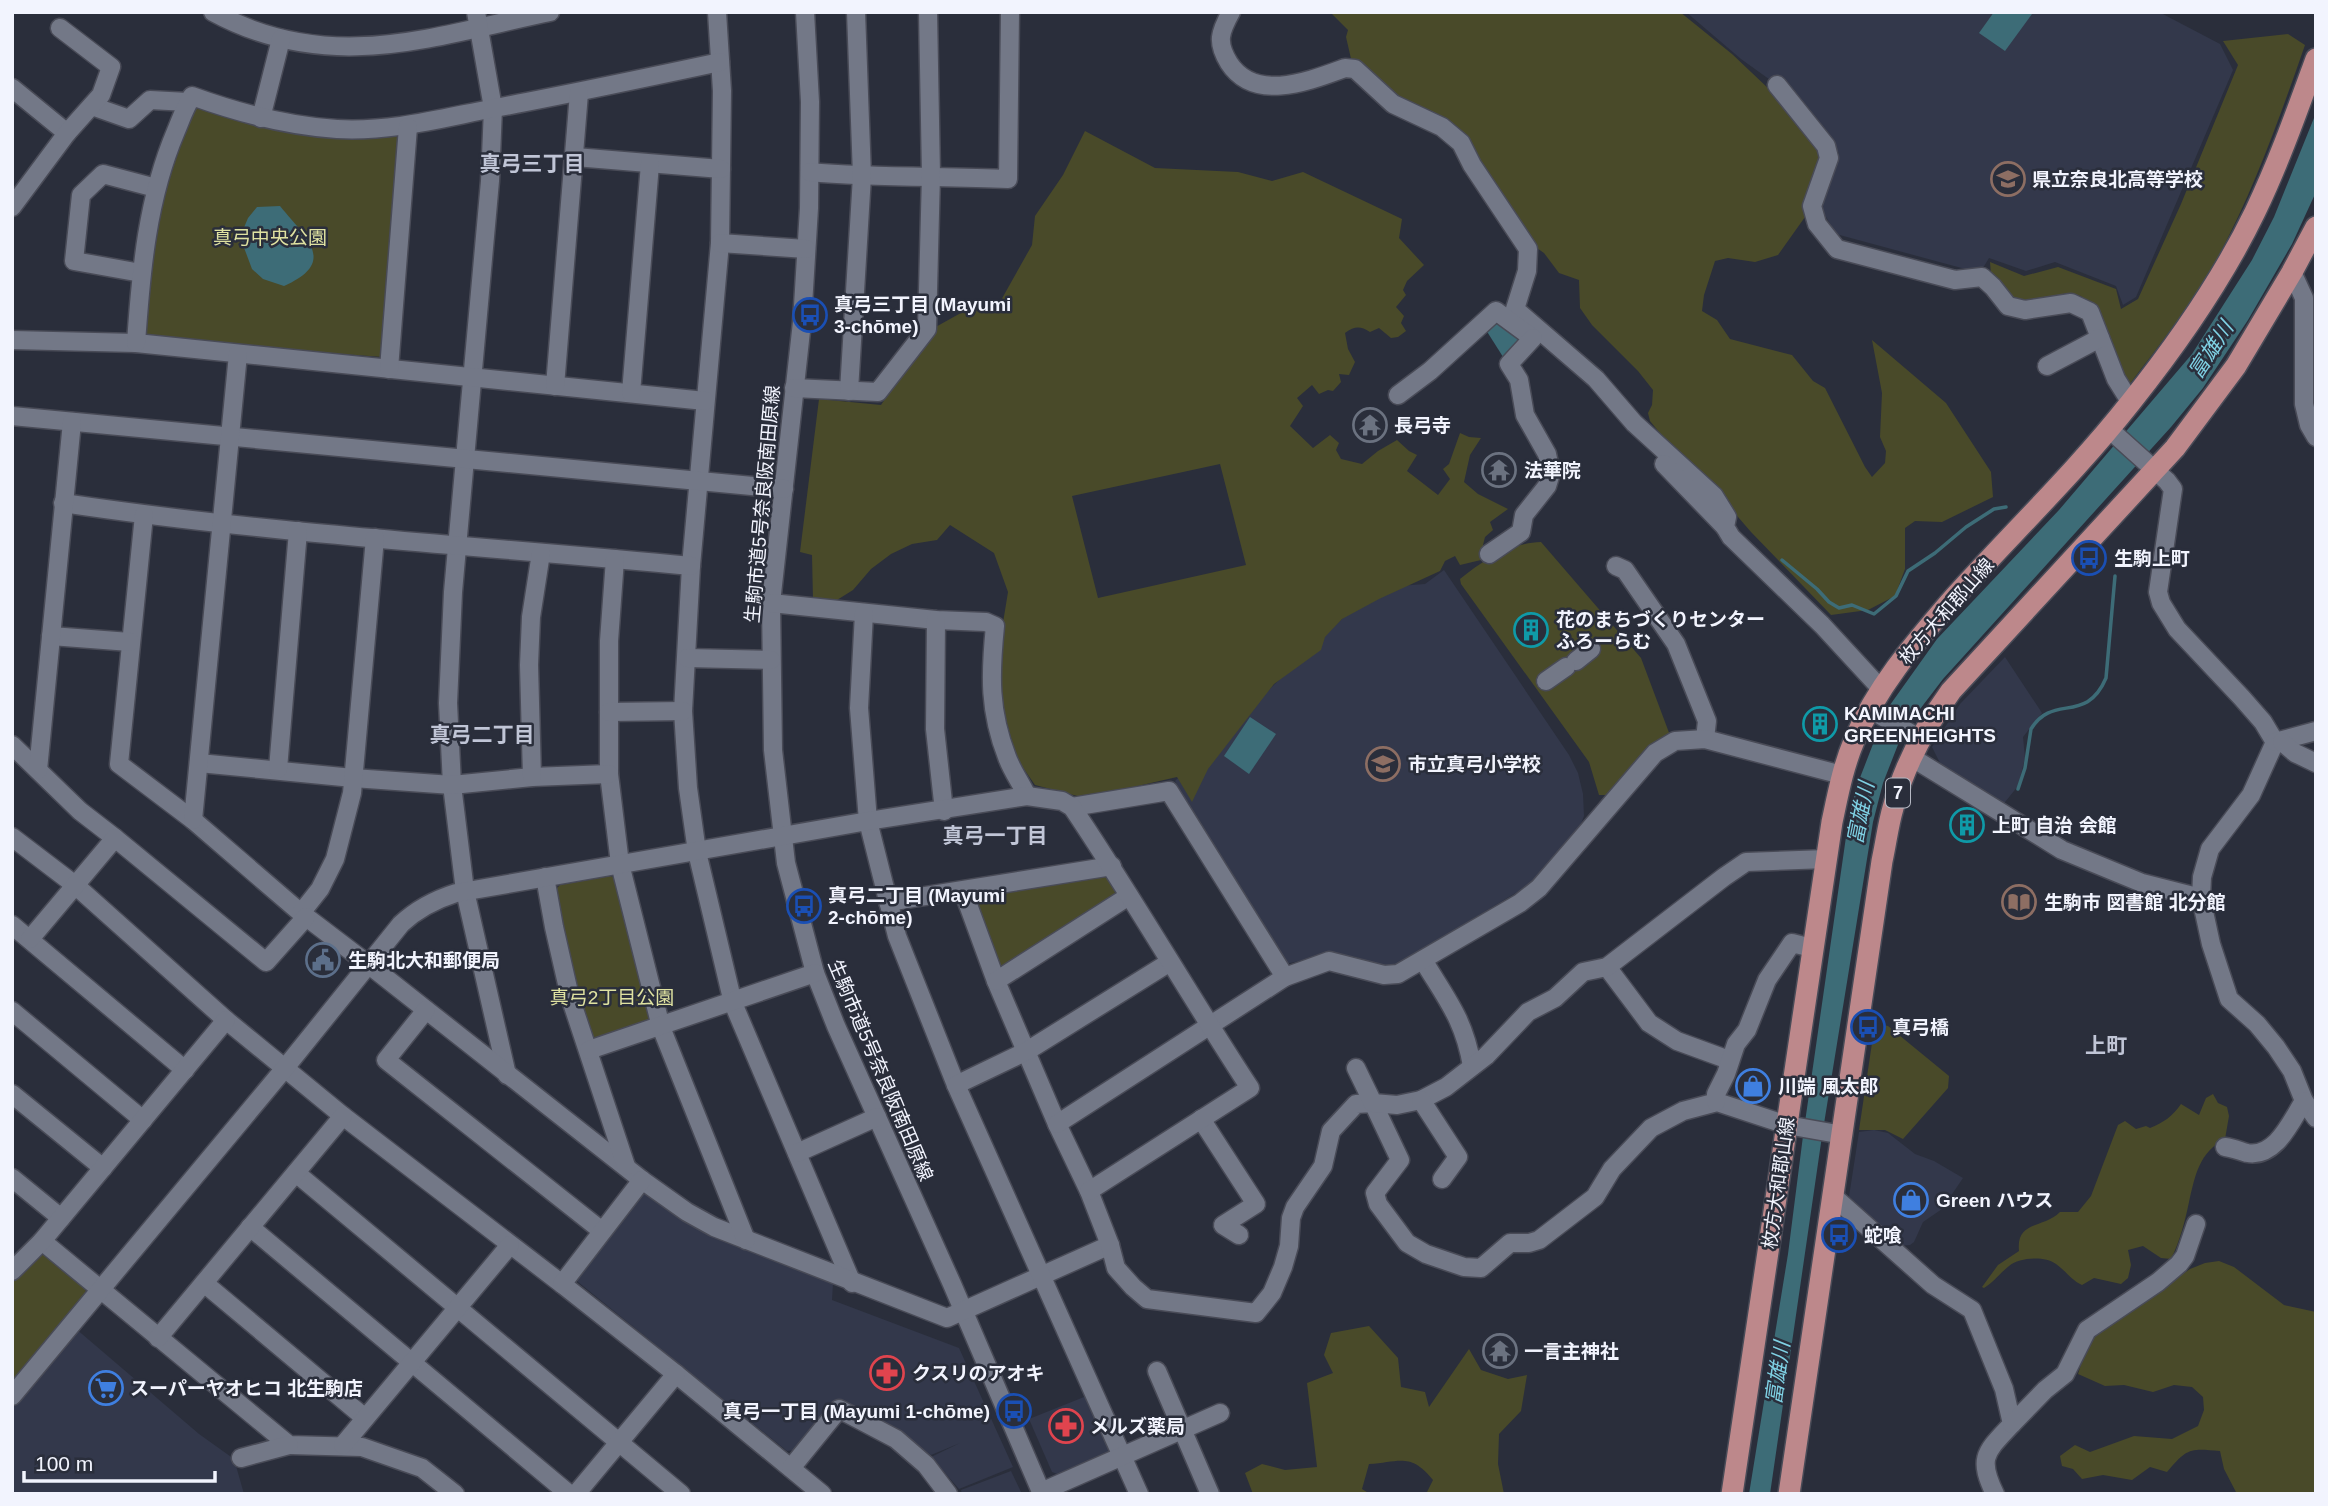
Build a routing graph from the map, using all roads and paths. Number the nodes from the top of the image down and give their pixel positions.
1 (212, 12) edge
2 (550, 12) edge
3 (717, 12) edge
4 (805, 12) edge
5 (856, 12) edge
6 (928, 12) edge
7 (1010, 12) edge
8 (1231, 12) edge
9 (232, 17) edge
10 (477, 20) edge
11 (60, 28) dead end
12 (281, 39) junction
13 (2316, 59) edge
14 (720, 62) junction
15 (1777, 85) dead end
16 (12, 88) edge
17 (579, 93) junction
18 (188, 102) junction
19 (92, 106) junction
20 (493, 108) junction
21 (261, 118) junction
22 (408, 127) junction
23 (67, 133) junction
24 (575, 157) junction
25 (650, 164) junction
26 (721, 169) junction
27 (810, 172) junction
28 (930, 175) junction
29 (862, 176) junction
30 (156, 188) junction
31 (15, 198) edge
32 (2316, 227) edge
33 (720, 243) junction
34 (806, 248) junction
35 (2292, 272) junction
36 (141, 273) junction
37 (1534, 338) junction
38 (2100, 338) junction
39 (12, 340) edge
40 (136, 343) junction
41 (238, 354) junction
42 (2047, 366) dead end
43 (388, 369) junction
44 (474, 377) junction
45 (555, 386) junction
46 (794, 387) junction
47 (849, 391) junction
48 (631, 393) junction
49 (1398, 395) dead end
50 (705, 401) junction
51 (2131, 403) junction
52 (12, 416) edge
53 (72, 422) junction
54 (2109, 429) junction
55 (230, 436) junction
56 (2316, 437) edge
57 (466, 457) junction
58 (2155, 471) junction
59 (698, 480) junction
60 (784, 489) junction
61 (63, 503) junction
62 (144, 515) junction
63 (222, 523) junction
64 (1725, 527) junction
65 (298, 531) junction
66 (376, 538) junction
67 (458, 546) junction
68 (541, 553) junction
69 (1489, 554) dead end
70 (615, 559) junction
71 (691, 566) junction
72 (1616, 566) dead end
73 (771, 603) junction
74 (864, 613) junction
75 (936, 620) junction
76 (51, 636) junction
77 (130, 642) junction
78 (1591, 649) dead end
79 (687, 658) junction
80 (771, 660) junction
81 (1546, 681) dead end
82 (1882, 690) junction
83 (1870, 709) junction
84 (683, 711) junction
85 (609, 712) junction
86 (2316, 731) edge
87 (1705, 739) junction
88 (2279, 742) junction
89 (12, 745) edge
90 (1916, 748) junction
91 (199, 763) junction
92 (2316, 763) edge
93 (278, 769) junction
94 (38, 770) junction
95 (609, 774) junction
96 (1842, 775) junction
97 (532, 777) junction
98 (353, 778) junction
99 (452, 785) junction
100 (1027, 796) junction
101 (1072, 807) junction
102 (944, 811) junction
103 (192, 820) junction
104 (868, 821) junction
105 (12, 837) edge
106 (782, 837) junction
107 (115, 838) junction
108 (697, 852) junction
109 (1827, 859) junction
110 (620, 864) junction
111 (1112, 866) junction
112 (545, 877) junction
113 (75, 885) junction
114 (465, 891) junction
115 (963, 891) junction
116 (1129, 896) junction
117 (2200, 898) junction
118 (888, 902) junction
119 (304, 915) junction
120 (12, 925) edge
121 (30, 939) junction
122 (1812, 948) junction
123 (1423, 960) junction
124 (1170, 962) junction
125 (368, 964) junction
126 (1607, 967) junction
127 (816, 973) junction
128 (1284, 977) junction
129 (996, 981) junction
130 (733, 1003) junction
131 (426, 1010) junction
132 (12, 1011) edge
133 (226, 1020) junction
134 (1209, 1025) junction
135 (661, 1027) junction
136 (589, 1050) junction
137 (1027, 1051) junction
138 (1729, 1060) junction
139 (1472, 1066) junction
140 (285, 1068) junction
141 (1356, 1068) dead end
142 (185, 1070) junction
143 (507, 1075) junction
144 (956, 1085) junction
145 (12, 1094) edge
146 (1421, 1100) junction
147 (2304, 1101) junction
148 (1716, 1102) junction
149 (1373, 1103) junction
150 (343, 1116) junction
151 (877, 1118) junction
152 (2316, 1118) edge
153 (1201, 1119) junction
154 (143, 1120) junction
155 (1057, 1124) junction
156 (1787, 1125) junction
157 (1843, 1135) junction
158 (2225, 1147) dead end
159 (797, 1153) junction
160 (626, 1166) junction
161 (103, 1168) junction
162 (296, 1173) junction
163 (12, 1178) edge
164 (1442, 1179) dead end
165 (642, 1180) junction
166 (1089, 1191) junction
167 (1835, 1197) junction
168 (61, 1218) junction
169 (2196, 1224) dead end
170 (250, 1227) junction
171 (602, 1231) junction
172 (1239, 1235) dead end
173 (746, 1240) junction
174 (42, 1241) junction
175 (510, 1245) junction
176 (1110, 1245) junction
177 (13, 1267) edge
178 (1042, 1276) junction
179 (204, 1283) junction
180 (852, 1283) junction
181 (562, 1284) junction
182 (101, 1291) junction
183 (458, 1307) junction
184 (964, 1311) junction
185 (158, 1338) junction
186 (412, 1362) junction
187 (1157, 1371) dead end
188 (676, 1374) junction
189 (12, 1396) edge
190 (1220, 1413) dead end
191 (365, 1418) junction
192 (2012, 1424) junction
193 (1181, 1429) junction
194 (620, 1442) junction
195 (289, 1445) junction
196 (343, 1445) junction
197 (1122, 1454) junction
198 (241, 1458) dead end
199 (791, 1468) junction
200 (1041, 1493) edge
201 (455, 1494) edge
202 (569, 1494) edge
203 (576, 1494) edge
204 (681, 1494) edge
205 (822, 1494) edge
206 (948, 1494) edge
207 (1139, 1494) edge
208 (1210, 1494) edge
209 (1732, 1494) edge
210 (1789, 1494) edge
211 (1994, 1494) edge

1 - 9 street
2 - 10 street
3 - 14 street
4 - 27 street, 生駒市道5号奈良阪南田原線
5 - 29 street
6 - 28 street
7 - 28 street
8 - 64 street
9 - 12 street
10 - 12 street
10 - 20 street
11 - 19 street
12 - 21 street
13 - 51 main road, 枚方大和郡山線
14 - 17 street
14 - 26 street
15 - 38 street
16 - 23 street
17 - 20 street
17 - 24 street
18 - 19 street
18 - 21 street
18 - 30 street
19 - 23 street
20 - 22 street
20 - 44 street
21 - 22 street
22 - 43 street
23 - 31 street
24 - 25 street
24 - 45 street
25 - 26 street
25 - 48 street
26 - 33 street
27 - 29 street
27 - 34 street, 生駒市道5号奈良阪南田原線
28 - 29 street
28 - 47 street
29 - 47 street
30 - 36 street
30 - 36 street
32 - 35 main road, 7
33 - 34 street
33 - 50 street
34 - 46 street, 生駒市道5号奈良阪南田原線
35 - 56 street
35 - 58 main road, 7
36 - 40 street
37 - 49 street
37 - 64 street
37 - 69 street
38 - 42 street
38 - 51 street
39 - 40 street
40 - 41 street
41 - 43 street
41 - 55 street
43 - 44 street
44 - 45 street
44 - 57 street
45 - 48 street
46 - 47 street
46 - 60 street, 生駒市道5号奈良阪南田原線
48 - 50 street
50 - 59 street
51 - 54 main road, 枚方大和郡山線
52 - 53 street
53 - 55 street
53 - 61 street
54 - 58 street
54 - 82 main road, 枚方大和郡山線
55 - 57 street
55 - 63 street
57 - 59 street
57 - 67 street
58 - 88 street
58 - 90 main road, 7
59 - 60 street
59 - 71 street
60 - 73 street, 生駒市道5号奈良阪南田原線
61 - 62 street
61 - 76 street
62 - 63 street
62 - 77 street
63 - 65 street
63 - 91 street
64 - 82 street
65 - 66 street
65 - 93 street
66 - 67 street
66 - 98 street
67 - 68 street
67 - 99 street
68 - 70 street
68 - 97 street
70 - 71 street
70 - 85 street
71 - 79 street
72 - 87 street
73 - 74 street
73 - 80 street, 生駒市道5号奈良阪南田原線
74 - 75 street
74 - 104 street
75 - 100 street
75 - 102 street
76 - 77 street
76 - 94 street
77 - 103 street
78 - 81 street
79 - 80 street
79 - 84 street
80 - 106 street, 生駒市道5号奈良阪南田原線
82 - 83 main road, 枚方大和郡山線
83 - 90 street
83 - 96 main road, 枚方大和郡山線
84 - 85 street
84 - 108 street
85 - 95 street
86 - 88 street
87 - 96 street
87 - 123 street
88 - 92 street
88 - 117 street
89 - 94 street
90 - 117 street
90 - 157 main road, 7
91 - 93 street
91 - 103 street
93 - 98 street
94 - 107 street
95 - 97 street
95 - 110 street
96 - 109 main road, 枚方大和郡山線
97 - 99 street
98 - 99 street
98 - 119 street
99 - 114 street
100 - 101 street
100 - 102 street
101 - 111 street
101 - 128 street
102 - 104 street
103 - 119 street
104 - 106 street
104 - 118 street
105 - 113 street
106 - 108 street
106 - 127 street, 生駒市道5号奈良阪南田原線
107 - 113 street
107 - 119 street
108 - 110 street
108 - 130 street
109 - 122 main road, 枚方大和郡山線
109 - 126 street
110 - 112 street
110 - 135 street
111 - 115 street
111 - 116 street
112 - 114 street
112 - 136 street
113 - 121 street
113 - 133 street
114 - 125 street
114 - 143 street
115 - 118 street
115 - 129 street
116 - 124 street
116 - 129 street
117 - 147 street
118 - 144 street
119 - 125 street
120 - 121 street
121 - 142 street
122 - 138 street
122 - 156 main road, 枚方大和郡山線
123 - 128 street
123 - 139 street
124 - 134 street
124 - 137 street
125 - 131 street
125 - 140 street
126 - 138 street
126 - 139 street
127 - 130 street
127 - 151 street, 生駒市道5号奈良阪南田原線
128 - 134 street
129 - 137 street
130 - 135 street
130 - 159 street
131 - 143 street
131 - 171 street
132 - 154 street
133 - 140 street
133 - 142 street
134 - 153 street
134 - 155 street
135 - 136 street
135 - 173 street
136 - 160 street
137 - 144 street
137 - 155 street
138 - 148 street
139 - 146 street
140 - 150 street
140 - 182 street
141 - 149 street
142 - 154 street
143 - 160 street
144 - 178 street
145 - 161 street
146 - 149 street
146 - 164 street
147 - 152 street
147 - 158 street
148 - 149 street
148 - 156 street
149 - 176 street
150 - 162 street
150 - 175 street
151 - 159 street
151 - 184 street, 生駒市道5号奈良阪南田原線
153 - 166 street
153 - 172 street
154 - 161 street
155 - 166 street
156 - 157 street
156 - 209 main road, 枚方大和郡山線
157 - 167 main road, 7
159 - 180 street
160 - 165 street
161 - 168 street
162 - 170 street
162 - 183 street
163 - 168 street
165 - 171 street
165 - 173 street
166 - 176 street
167 - 192 street
167 - 210 main road, 7
168 - 174 street
169 - 192 street
170 - 179 street
170 - 186 street
171 - 181 street
173 - 180 street
174 - 177 street
174 - 182 street
175 - 181 street
175 - 183 street
176 - 178 street
178 - 184 street
178 - 197 street
179 - 185 street
179 - 191 street
180 - 184 street
181 - 188 street
182 - 185 street
182 - 189 street
183 - 186 street
183 - 194 street
184 - 200 street, 生駒市道5号奈良阪南田原線
185 - 195 street
186 - 191 street
186 - 202 street
187 - 193 street
188 - 194 street
188 - 199 street
190 - 193 street
191 - 196 street
192 - 211 street
193 - 197 street
193 - 208 street
194 - 203 street
194 - 204 street
195 - 196 street
195 - 198 street
196 - 201 street
197 - 200 street
197 - 207 street
199 - 205 street
199 - 206 street

